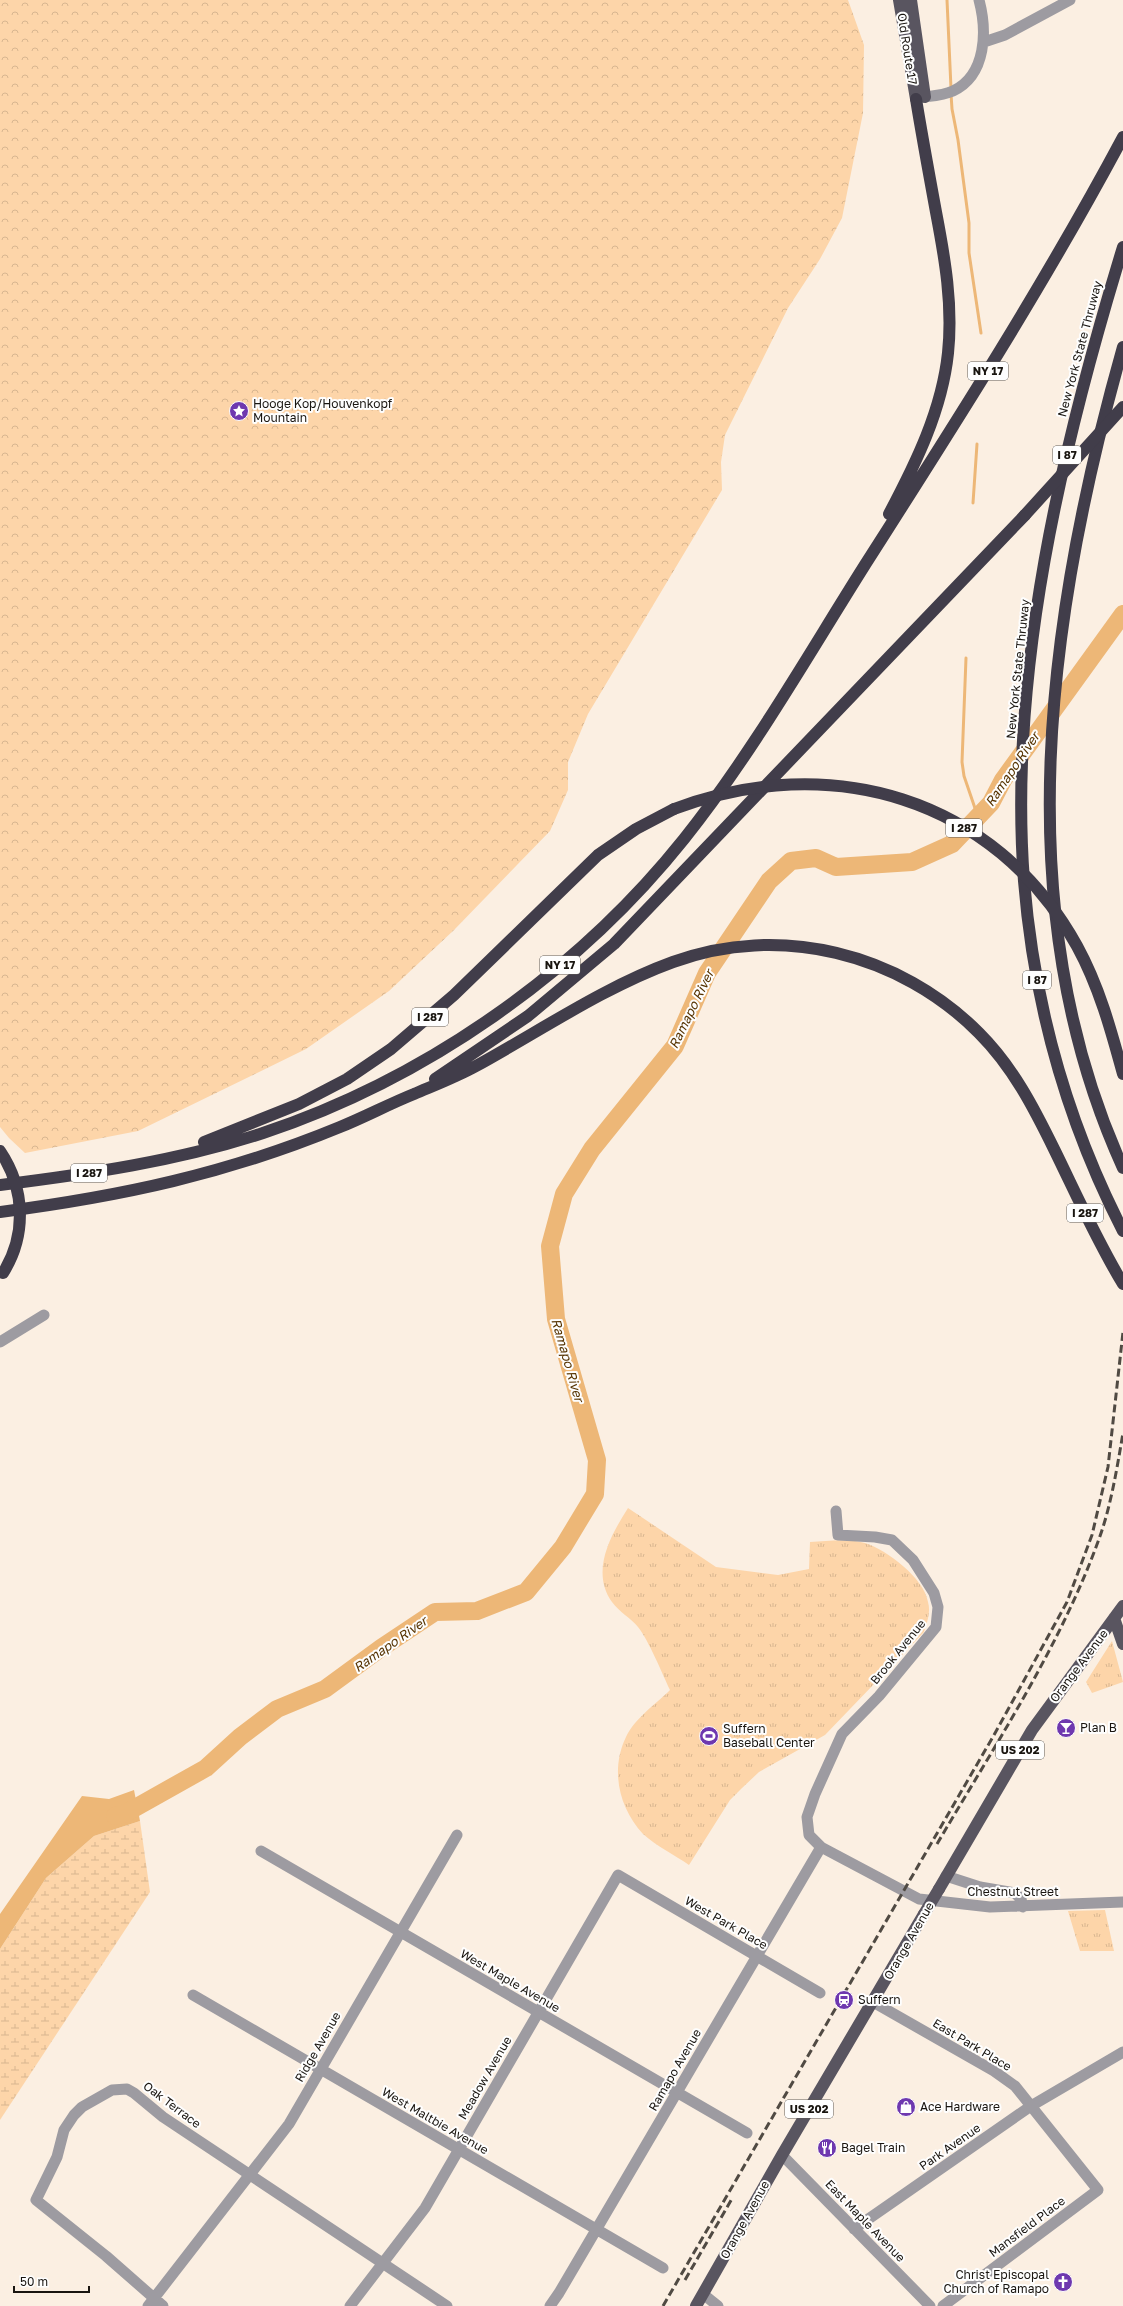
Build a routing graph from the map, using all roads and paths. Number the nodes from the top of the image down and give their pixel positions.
1 (899, 0) edge
2 (910, 0) edge
3 (979, 0) edge
4 (1070, 0) edge
5 (984, 42) junction
6 (920, 98) junction
7 (1123, 137) edge
8 (1123, 246) edge
9 (1123, 347) edge
10 (1123, 407) edge
11 (844, 599) junction
12 (1123, 1074) edge
13 (416, 1093) junction
14 (0, 1151) edge
15 (145, 1162) junction
16 (1123, 1168) edge
17 (0, 1185) edge
18 (0, 1212) edge
19 (1123, 1232) edge
20 (2, 1275) edge
21 (1123, 1284) edge
22 (44, 1315) dead end
23 (0, 1342) edge
24 (836, 1511) dead end
25 (1123, 1606) edge
26 (1114, 1618) junction
27 (1123, 1644) edge
28 (457, 1835) dead end
29 (821, 1847) junction
30 (261, 1851) dead end
31 (618, 1875) joint
32 (946, 1876) junction
33 (1123, 1902) edge
34 (1024, 1908) junction
35 (400, 1932) junction
36 (756, 1955) junction
37 (820, 1993) dead end
38 (194, 1995) dead end
39 (873, 2002) junction
40 (538, 2012) junction
41 (1123, 2052) edge
42 (321, 2069) junction
43 (677, 2092) junction
44 (1031, 2106) junction
45 (747, 2133) dead end
46 (458, 2150) junction
47 (782, 2155) junction
48 (251, 2175) junction
49 (1088, 2198) joint
50 (854, 2229) junction
51 (596, 2230) junction
52 (383, 2264) junction
53 (663, 2268) dead end
54 (703, 2294) junction
55 (151, 2303) edge
56 (163, 2306) edge
57 (350, 2306) edge
58 (447, 2306) edge
59 (550, 2306) edge
60 (696, 2306) edge
61 (718, 2306) edge
62 (930, 2306) edge
63 (943, 2306) edge

1 - 6 main road, Old Route 17
2 - 6 main road, Old Route 17
3 - 5 street
4 - 5 street
5 - 6 street
6 - 11 highway
7 - 11 highway, NY 17
8 - 19 highway, New York State Thruway / I 87
9 - 16 highway, I 87
10 - 13 highway, NY 17, bridge
11 - 15 highway, NY 17
12 - 15 highway, I 287, bridge
13 - 18 highway, I 287
13 - 21 highway, I 287
14 - 20 highway, bridge
15 - 17 highway, I 287
22 - 23 street
24 - 29 street, Brook Avenue
25 - 26 main road, Orange Avenue / US 202
26 - 27 main road
26 - 32 main road, Orange Avenue / US 202
28 - 35 street, Ridge Avenue
29 - 34 street, Chestnut Street
29 - 36 street, Ramapo Avenue
30 - 35 street, West Maple Avenue
31 - 36 street, West Park Place
31 - 40 street, Meadow Avenue
32 - 34 street
32 - 39 main road, Orange Avenue / US 202, bridge
33 - 34 street, Chestnut Street
35 - 40 street, West Maple Avenue
35 - 42 street, Ridge Avenue
36 - 37 street, West Park Place
36 - 43 street, Ramapo Avenue
38 - 42 street, West Maltbie Avenue
39 - 44 street, East Park Place
39 - 47 main road, Orange Avenue / US 202
40 - 43 street, West Maple Avenue
40 - 46 street, Meadow Avenue
41 - 44 street, Park Avenue
42 - 46 street, West Maltbie Avenue
42 - 48 street, Ridge Avenue
43 - 45 street, West Maple Avenue
43 - 51 street, Ramapo Avenue
44 - 49 street, East Park Place
44 - 50 street, Park Avenue
46 - 51 street, West Maltbie Avenue
46 - 52 street, Meadow Avenue
47 - 50 street, East Maple Avenue
47 - 54 main road, Orange Avenue / US 202
48 - 52 street, Oak Terrace
48 - 55 street, Ridge Avenue
48 - 55 street, Oak Terrace
49 - 63 street, Mansfield Place
50 - 62 street, East Maple Avenue
51 - 53 street, West Maltbie Avenue
51 - 59 street, Ramapo Avenue
52 - 57 street, Meadow Avenue
52 - 58 street, Oak Terrace
54 - 60 main road, Orange Avenue / US 202
54 - 61 street
55 - 56 street, Oak Terrace

